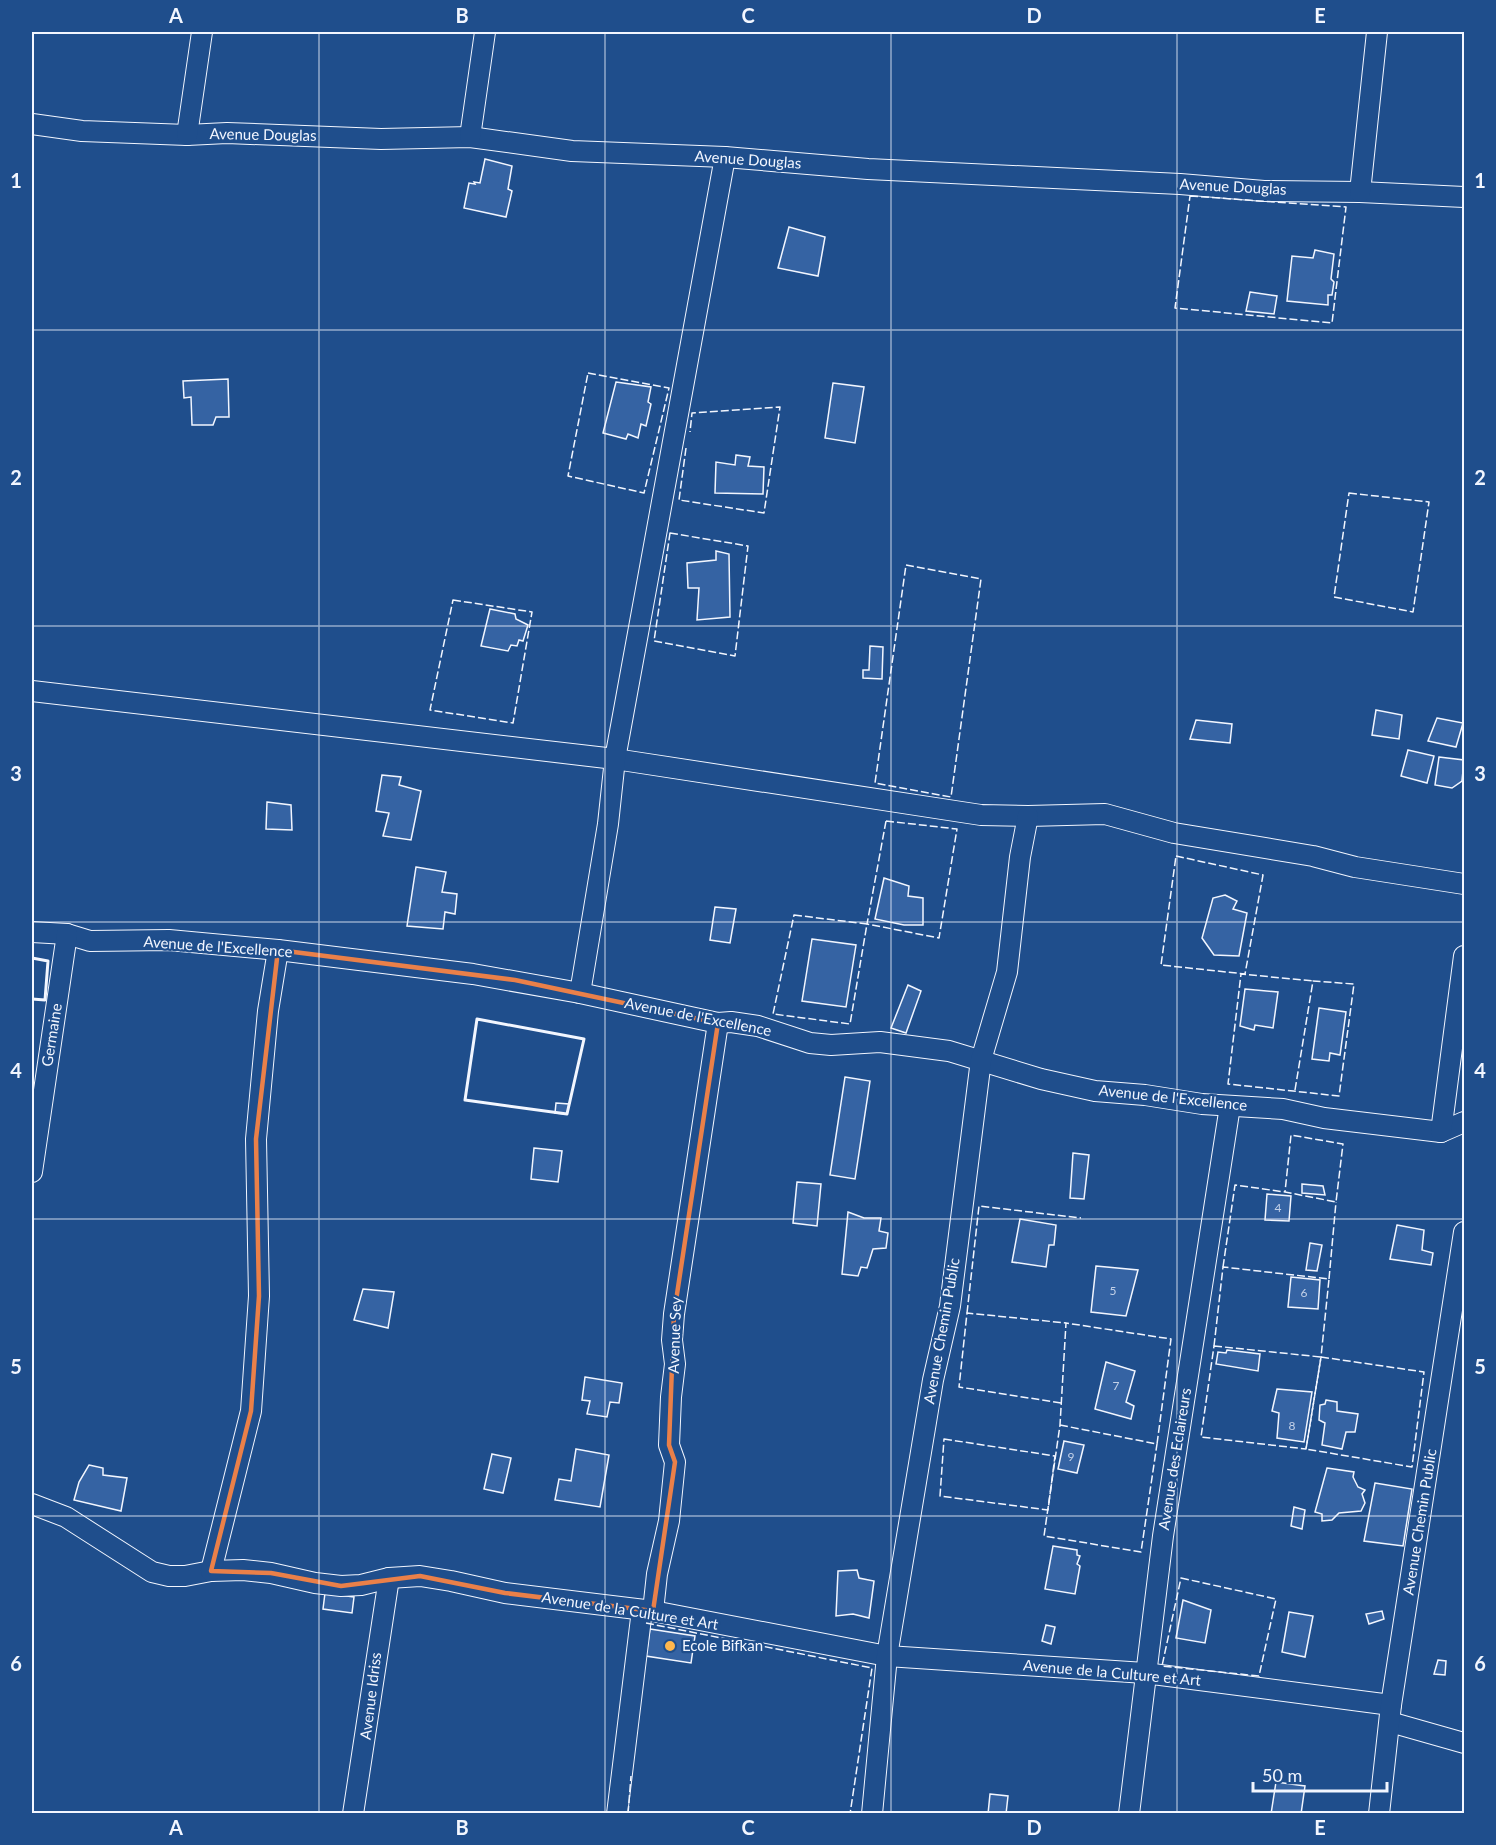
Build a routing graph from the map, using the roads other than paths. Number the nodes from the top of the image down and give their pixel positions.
1 (202, 32) edge
2 (485, 32) edge
3 (1377, 32) edge
4 (32, 124) edge
5 (187, 135) junction
6 (470, 136) junction
7 (725, 157) junction
8 (1360, 192) junction
9 (1464, 197) edge
10 (32, 691) edge
11 (615, 759) junction
12 (1028, 816) junction
13 (1464, 884) edge
14 (32, 932) edge
15 (67, 934) junction
16 (278, 950) junction
17 (1464, 956) edge
18 (580, 993) junction
19 (718, 1023) junction
20 (981, 1060) junction
21 (1230, 1106) junction
22 (1464, 1122) edge
23 (1441, 1132) junction
24 (32, 1172) edge
25 (1464, 1232) edge
26 (32, 1504) edge
27 (212, 1571) junction
28 (389, 1578) junction
29 (648, 1611) junction
30 (887, 1656) junction
31 (1145, 1673) junction
32 (1390, 1714) junction
33 (1464, 1743) edge
34 (353, 1814) edge
35 (617, 1814) edge
36 (872, 1814) edge
37 (1129, 1814) edge
38 (1379, 1814) edge

1 - 5 street
2 - 6 street
3 - 8 street
4 - 5 street, Avenue Douglas
5 - 6 street, Avenue Douglas
6 - 7 street, Avenue Douglas
7 - 8 street, Avenue Douglas
7 - 11 street
8 - 9 street, Avenue Douglas
10 - 11 street
11 - 12 street
11 - 18 street
12 - 13 street
12 - 20 street, Avenue Chemin Public
14 - 15 street, Avenue de l'Excellence
15 - 16 street, Avenue de l'Excellence
15 - 24 street, Germaine
16 - 18 street, Avenue de l'Excellence
16 - 27 street
17 - 23 street
18 - 19 street, Avenue de l'Excellence
19 - 20 street, Avenue de l'Excellence
19 - 29 street, Avenue Sey
20 - 21 street, Avenue de l'Excellence
20 - 30 street, Avenue Chemin Public
21 - 23 street, Avenue de l'Excellence
21 - 31 street, Avenue des Eclaireurs
22 - 23 street
25 - 32 street, Avenue Chemin Public
26 - 27 street, Avenue de la Culture et Art
27 - 28 street, Avenue de la Culture et Art
28 - 29 street, Avenue de la Culture et Art
28 - 34 street, Avenue Idriss
29 - 30 street, Avenue de la Culture et Art
29 - 35 street, Avenue Sey
30 - 31 street, Avenue de la Culture et Art
30 - 36 street, Avenue Chemin Public
31 - 32 street, Avenue de la Culture et Art
31 - 37 street, Avenue des Eclaireurs
32 - 33 street, Avenue de la Culture et Art
32 - 38 street, Avenue Chemin Public

